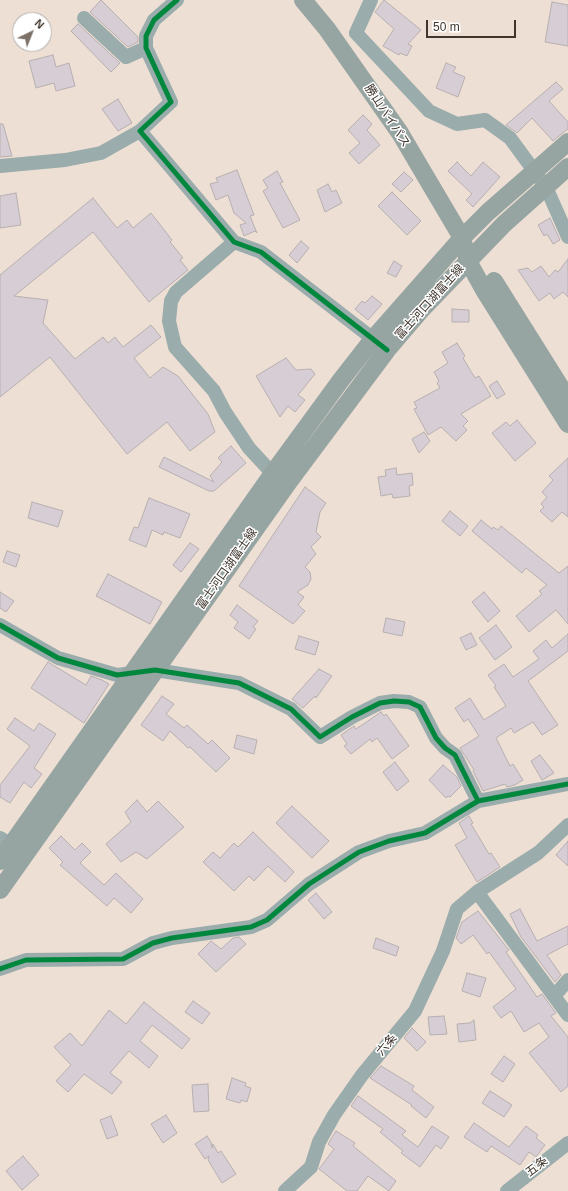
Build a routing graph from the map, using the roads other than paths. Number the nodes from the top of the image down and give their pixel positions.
1 (177, 0) edge
2 (303, 0) edge
3 (371, 0) edge
4 (84, 18) dead end
5 (146, 48) junction
6 (140, 131) junction
7 (568, 142) edge
8 (0, 166) edge
9 (568, 167) edge
10 (534, 171) junction
11 (546, 187) junction
12 (568, 237) edge
13 (462, 238) junction
14 (234, 242) junction
15 (473, 256) junction
16 (374, 339) junction
17 (387, 350) junction
18 (568, 399) edge
19 (568, 424) edge
20 (273, 474) junction
21 (0, 625) edge
22 (156, 670) junction
23 (134, 672) junction
24 (568, 784) edge
25 (478, 801) junction
26 (568, 825) edge
27 (6, 841) edge
28 (0, 861) edge
29 (0, 890) edge
30 (477, 892) junction
31 (0, 969) edge
32 (568, 980) edge
33 (554, 996) junction
34 (568, 1015) edge
35 (568, 1143) edge
36 (287, 1190) edge
37 (507, 1191) edge

1 - 5 street
2 - 13 main road, 勝山バイパス
3 - 10 street
4 - 5 street
5 - 6 street
6 - 8 street
6 - 14 street
7 - 10 main road, 富士河口湖富士線
9 - 11 main road, 富士河口湖富士線
10 - 11 street
10 - 13 main road, 富士河口湖富士線
11 - 12 street
11 - 15 main road, 富士河口湖富士線
13 - 15 main road, 富士河口湖富士線
13 - 16 main road, 富士河口湖富士線
14 - 16 street
14 - 20 street
15 - 17 main road, 富士河口湖富士線
15 - 18 main road, 富士河口湖富士線
15 - 19 main road, 富士河口湖富士線
16 - 17 street
16 - 20 main road, 富士河口湖富士線
17 - 22 main road, 富士河口湖富士線
20 - 23 main road, 富士河口湖富士線
21 - 23 street
22 - 23 street
22 - 25 street
22 - 29 main road, 富士河口湖富士線
23 - 27 main road, 富士河口湖富士線
24 - 25 street
25 - 31 street
26 - 30 street, 六条
27 - 28 main road, 富士河口湖富士線
30 - 33 street
30 - 36 street, 六条
32 - 33 street
33 - 34 street
35 - 37 street, 五条

